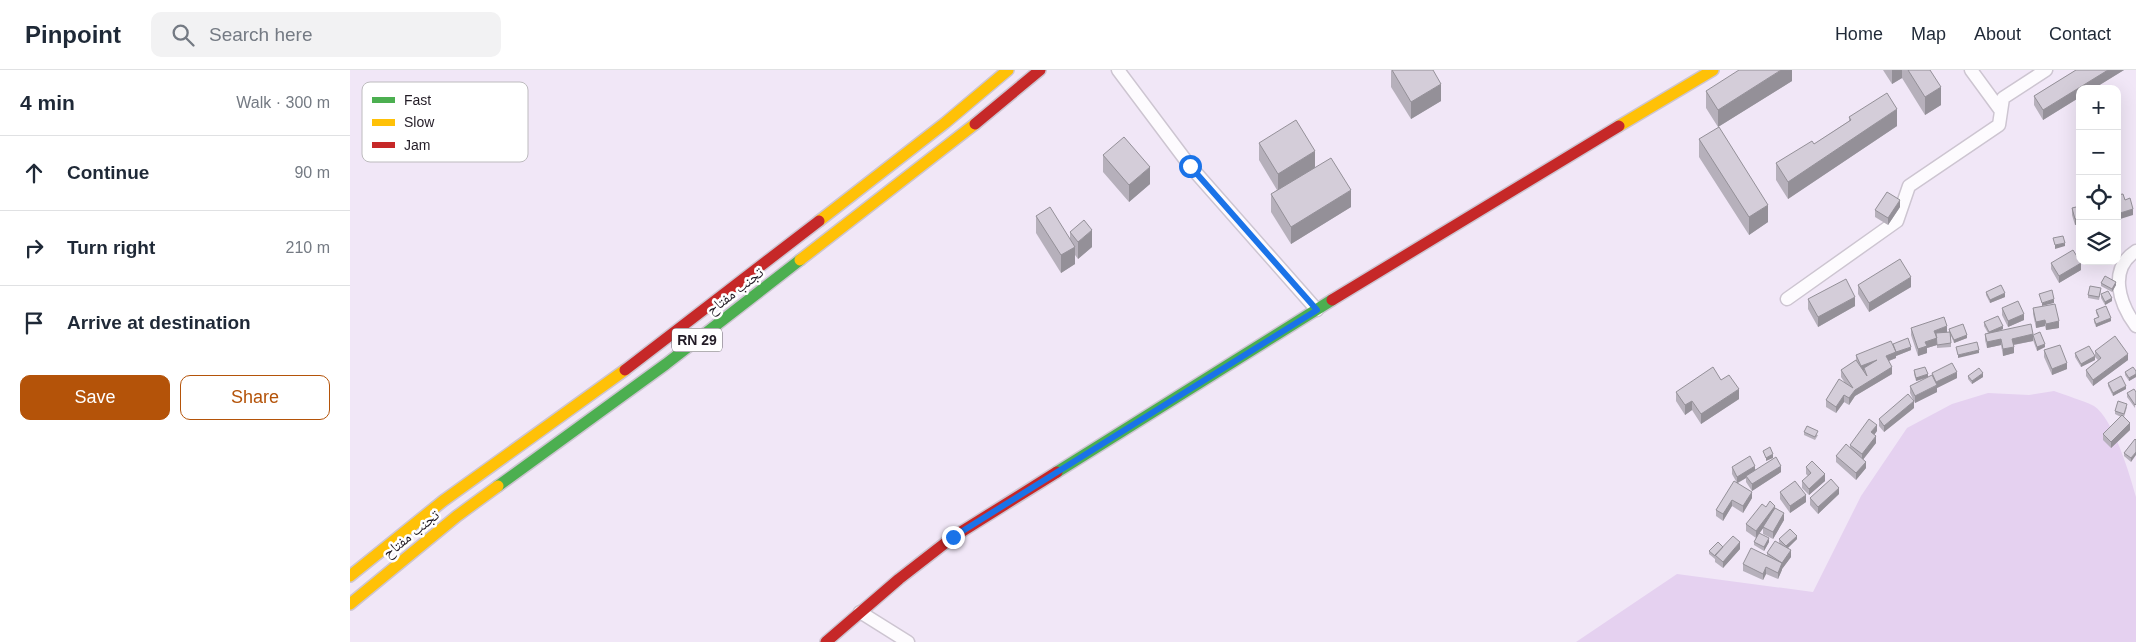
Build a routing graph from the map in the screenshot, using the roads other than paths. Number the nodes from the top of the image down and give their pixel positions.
1 (1008, 70) edge
2 (1040, 70) edge
3 (1118, 70) edge
4 (1713, 70) edge
5 (1972, 70) edge
6 (2046, 70) edge
7 (2001, 111) junction
8 (2136, 251) edge
9 (1787, 299) dead end
10 (1317, 310) junction
11 (2136, 326) edge
12 (350, 576) edge
13 (350, 604) edge
14 (860, 612) junction
15 (826, 642) edge
16 (908, 642) edge

1 - 12 main road, تجنب مفتاح / RN 29
2 - 13 main road, تجنب مفتاح / RN 29
3 - 10 street
4 - 10 main road
5 - 7 street
6 - 7 street
7 - 9 street
8 - 11 street
10 - 14 main road
14 - 15 main road
14 - 16 street

